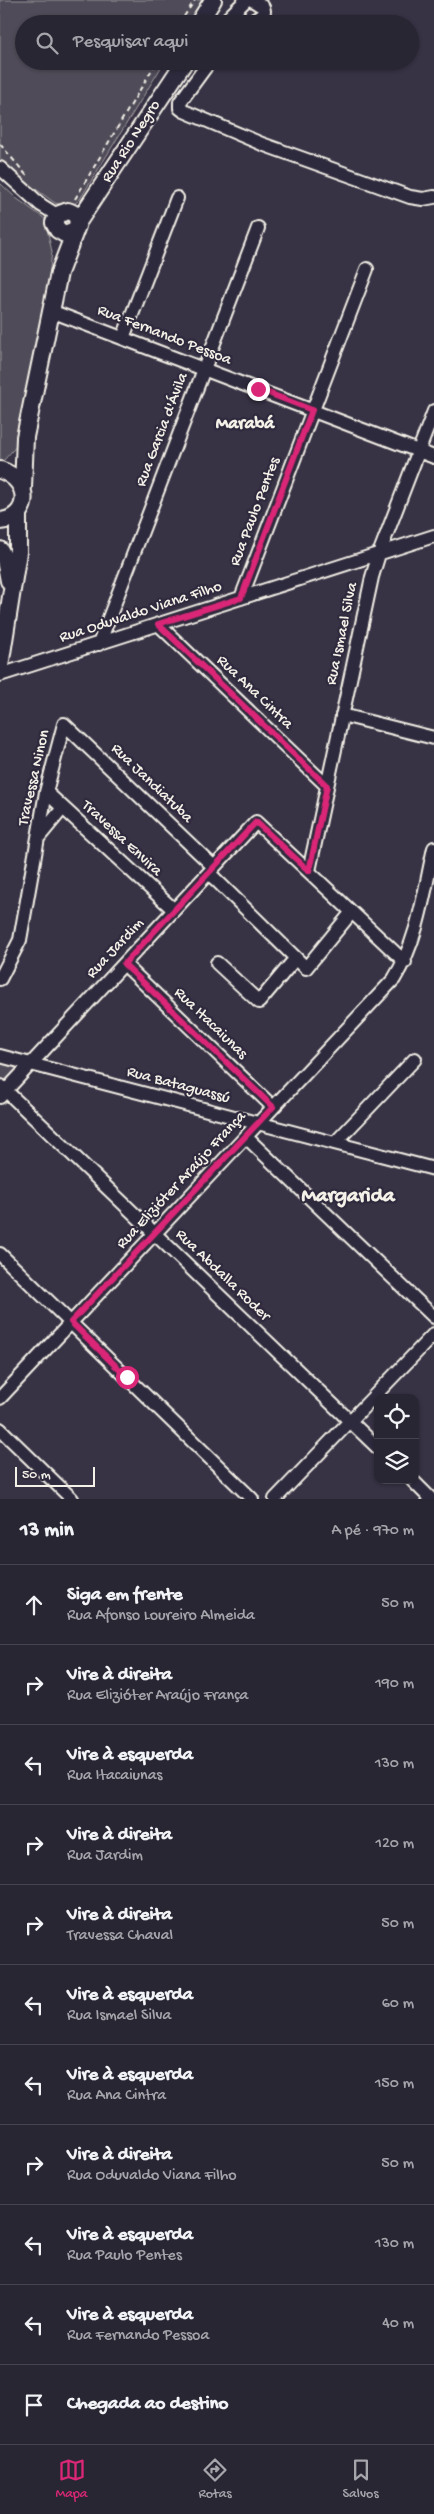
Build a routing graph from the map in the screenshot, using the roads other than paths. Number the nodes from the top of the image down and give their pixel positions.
1 (213, 0) edge
2 (224, 0) edge
3 (246, 0) edge
4 (252, 0) edge
5 (204, 15) edge
6 (215, 15) edge
7 (231, 15) edge
8 (263, 15) edge
9 (167, 70) edge
10 (178, 70) edge
11 (203, 70) edge
12 (0, 168) edge
13 (434, 197) edge
14 (177, 198) dead end
15 (69, 218) junction
16 (258, 228) dead end
17 (366, 269) dead end
18 (51, 311) junction
19 (124, 338) junction
20 (204, 369) junction
21 (312, 410) junction
22 (434, 411) edge
23 (25, 437) junction
24 (419, 451) junction
25 (434, 457) edge
26 (0, 469) edge
27 (23, 488) junction
28 (18, 513) junction
29 (0, 521) edge
30 (434, 536) edge
31 (0, 550) edge
32 (379, 554) junction
33 (10, 592) junction
34 (241, 598) junction
35 (158, 624) junction
36 (2, 642) edge
37 (99, 644) junction
38 (0, 666) edge
39 (0, 675) edge
40 (342, 715) junction
41 (64, 724) joint
42 (434, 738) edge
43 (327, 786) junction
44 (46, 792) junction
45 (63, 808) junction
46 (37, 839) junction
47 (434, 848) edge
48 (212, 870) junction
49 (309, 871) junction
50 (174, 910) junction
51 (351, 913) junction
52 (295, 959) junction
53 (405, 962) junction
54 (216, 963) dead end
55 (124, 964) junction
56 (0, 978) edge
57 (0, 1056) edge
58 (415, 1059) dead end
59 (31, 1064) junction
60 (2, 1091) edge
61 (273, 1107) junction
62 (258, 1123) junction
63 (246, 1137) junction
64 (335, 1143) junction
65 (434, 1169) edge
66 (155, 1234) junction
67 (0, 1254) edge
68 (434, 1317) edge
69 (71, 1322) junction
70 (434, 1334) edge
71 (0, 1398) edge
72 (350, 1421) junction
73 (0, 1429) edge
74 (374, 1444) edge
75 (416, 1484) edge
76 (72, 1499) edge
77 (252, 1499) edge
78 (275, 1499) edge
79 (431, 1499) edge

1 - 5 main road
2 - 6 main road
3 - 7 street
4 - 8 street
9 - 15 main road, Rua Rio Negro
10 - 15 main road, Rua Rio Negro
11 - 13 street
12 - 15 street
14 - 19 street
15 - 18 main road
16 - 20 street, Rua Garcia d'Ávila
17 - 21 street, Rua Paulo Pentes
18 - 19 street, Rua Fernando Pessoa
18 - 23 main road
19 - 20 street, Rua Fernando Pessoa
20 - 21 street, Rua Fernando Pessoa
20 - 37 street, Rua Garcia d'Ávila
21 - 24 street, Rua Fernando Pessoa
21 - 34 street, Rua Paulo Pentes
22 - 24 street, Rua Ismael Silva
23 - 26 main road
23 - 27 main road
24 - 25 street, Rua Fernando Pessoa
24 - 32 street, Rua Ismael Silva
26 - 27 main road
27 - 28 main road
28 - 29 main road
28 - 33 main road
30 - 32 street, Rua Oduvaldo Viana Filho
31 - 33 main road
32 - 34 street, Rua Oduvaldo Viana Filho
32 - 40 street, Rua Ismael Silva
33 - 36 main road
34 - 35 street, Rua Oduvaldo Viana Filho
35 - 37 street, Rua Oduvaldo Viana Filho
35 - 43 street, Rua Ana Cintra
36 - 38 main road
37 - 39 street, Rua Oduvaldo Viana Filho
40 - 42 street
40 - 43 street, Rua Ismael Silva
41 - 44 street, Travessa Ninon
41 - 48 street, Rua Jandiatuba
43 - 49 street, Rua Ismael Silva
44 - 45 street, Travessa Envira
44 - 46 street, Travessa Ninon
45 - 46 street, Travessa Ninon
45 - 50 street, Travessa Envira
46 - 56 street, Travessa Ninon
47 - 53 street, Rua Elizióter Araújo França
48 - 49 street, Rua Jardim
48 - 50 street, Rua Jardim
48 - 52 street, Rua Jandiatuba
49 - 51 street
50 - 55 street, Rua Jardim
51 - 52 street, Rua Jandiatuba
51 - 53 street
52 - 54 street
53 - 61 street, Rua Elizióter Araújo França
55 - 59 street, Rua Jardim
55 - 61 street, Rua Itacaiunas
57 - 59 street, Rua Bataguassú
58 - 64 street
59 - 60 street, Rua Jardim
59 - 62 street, Rua Bataguassú
60 - 66 street, Rua Abdalla Roder
61 - 62 street, Rua Elizióter Araújo França
62 - 63 street, Rua Elizióter Araújo França
62 - 64 street, Rua Bataguassú
63 - 66 street, Rua Elizióter Araújo França
63 - 68 street
64 - 65 street, Rua Bataguassú
66 - 69 street, Rua Elizióter Araújo França
66 - 72 street, Rua Abdalla Roder
67 - 69 street
69 - 71 street, Rua Elizióter Araújo França
69 - 77 street
70 - 72 street
72 - 74 street, Rua Abdalla Roder
72 - 78 street
73 - 76 street
75 - 79 street

